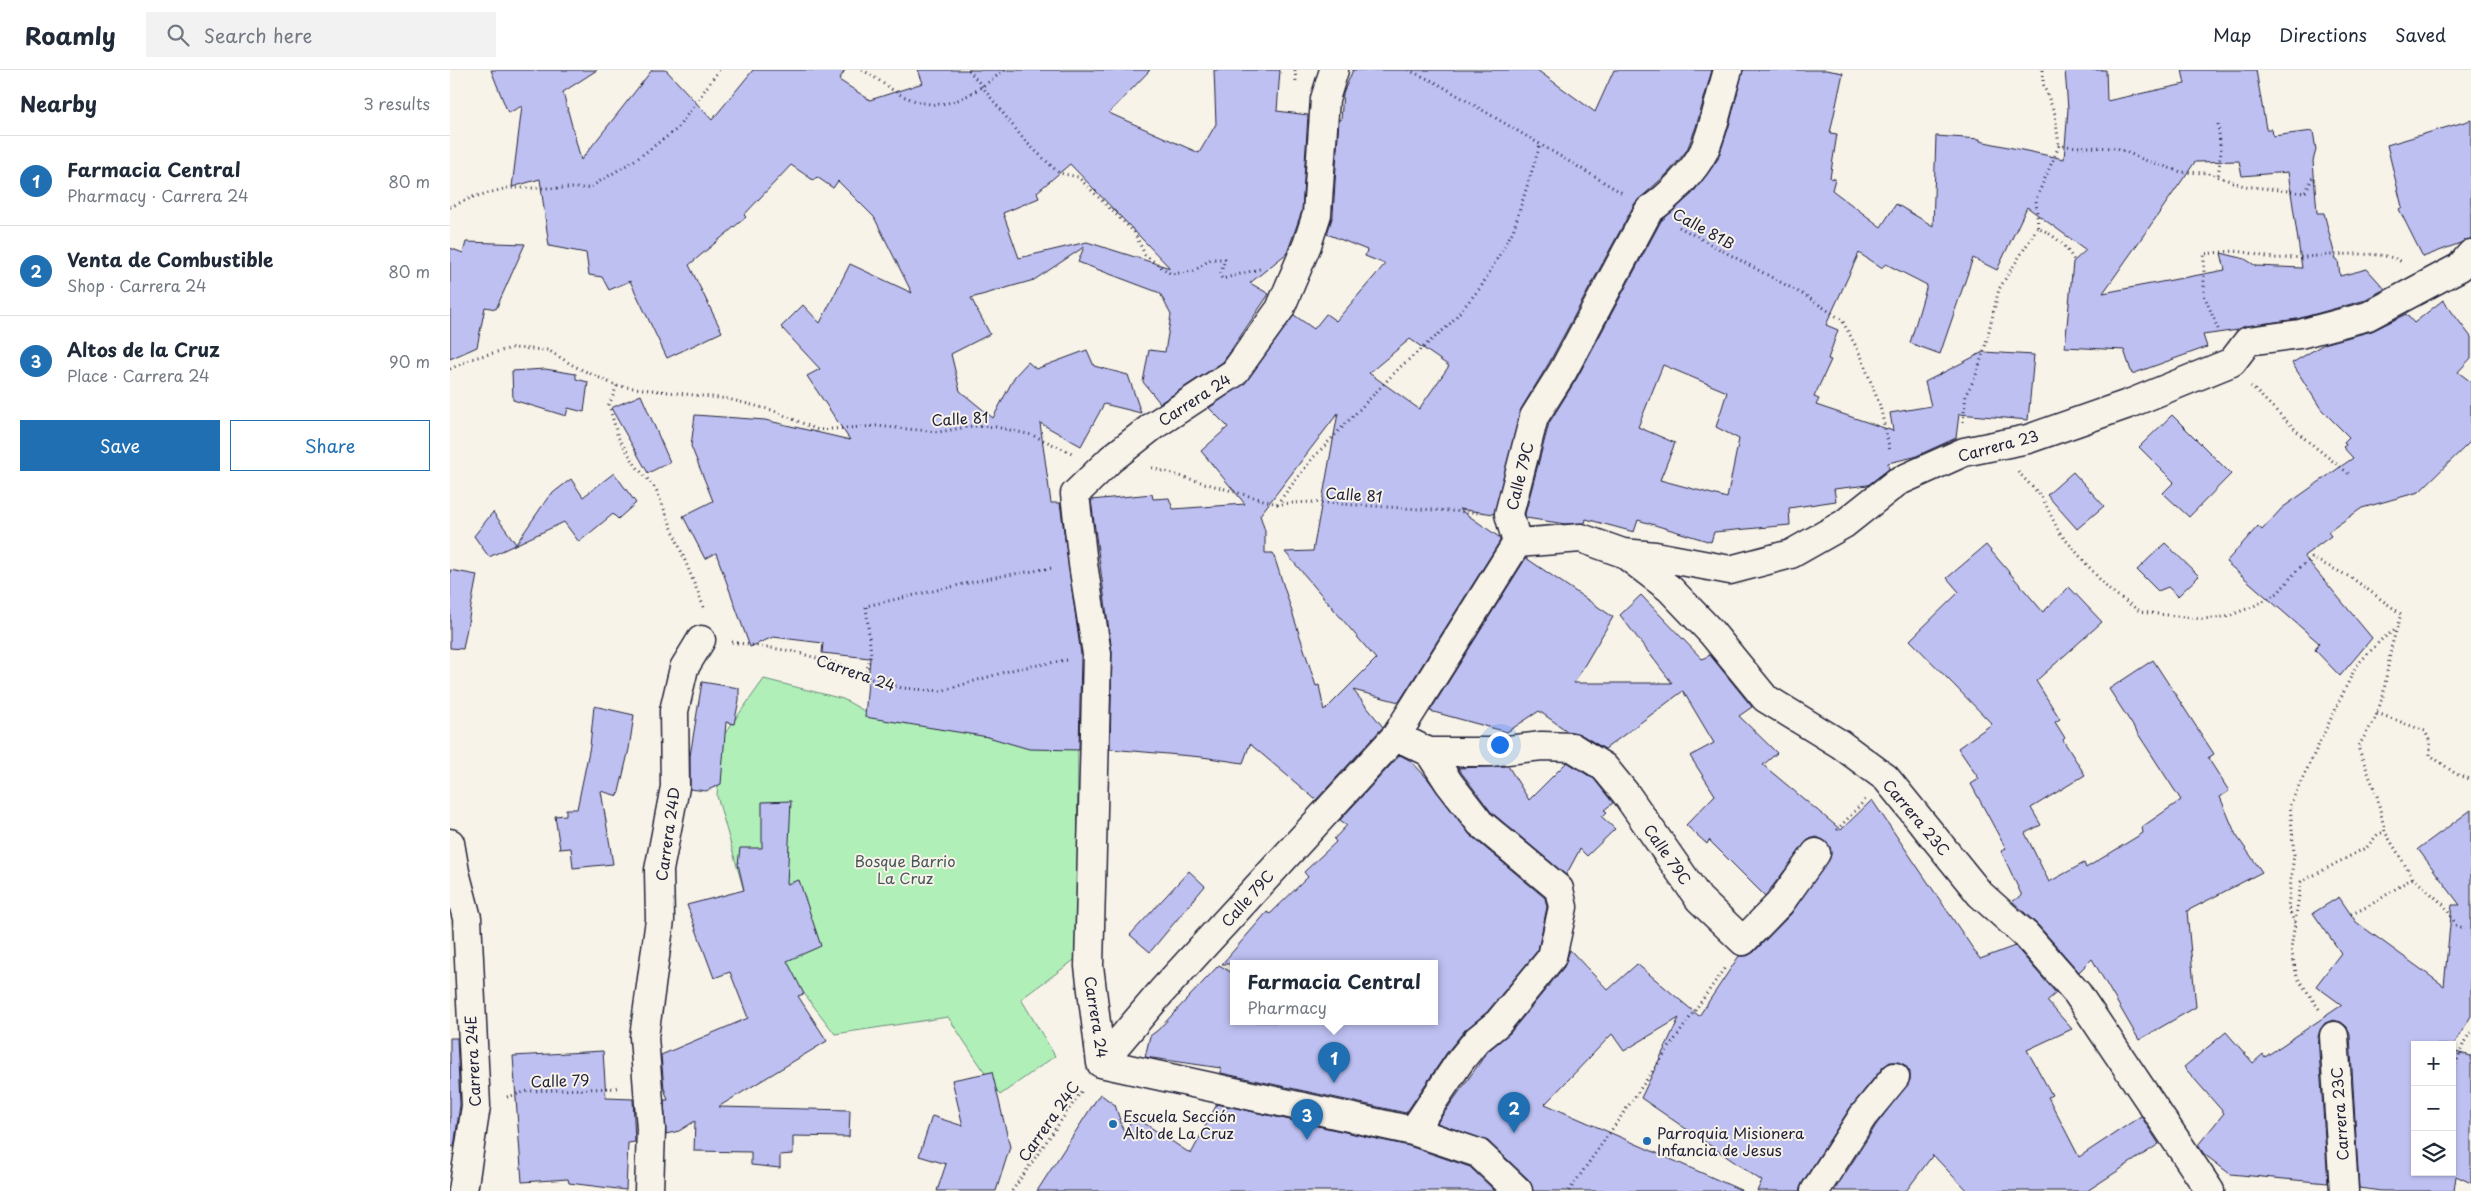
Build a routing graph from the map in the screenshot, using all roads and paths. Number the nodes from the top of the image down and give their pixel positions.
1 (720, 70) edge
2 (862, 70) edge
3 (969, 70) edge
4 (1005, 70) edge
5 (1334, 70) edge
6 (1408, 70) edge
7 (1728, 70) edge
8 (2043, 70) edge
9 (981, 87) junction
10 (2218, 124) dead end
11 (1540, 144) junction
12 (2059, 146) junction
13 (2314, 176) dead end
14 (2218, 177) junction
15 (450, 207) edge
16 (1649, 210) junction
17 (2038, 227) junction
18 (1307, 245) junction
19 (2471, 254) edge
20 (2074, 261) dead end
21 (2430, 285) junction
22 (2232, 362) junction
23 (450, 369) edge
24 (617, 386) junction
25 (1964, 452) junction
26 (1111, 460) junction
27 (2015, 469) dead end
28 (2349, 474) dead end
29 (1897, 482) junction
30 (1277, 504) junction
31 (1509, 514) junction
32 (1517, 543) junction
33 (1623, 553) junction
34 (1082, 564) junction
35 (2396, 630) junction
36 (701, 640) junction
37 (1097, 654) junction
38 (865, 677) junction
39 (2377, 713) junction
40 (1396, 736) junction
41 (1429, 752) junction
42 (1886, 778) junction
43 (2471, 780) edge
44 (2386, 832) junction
45 (450, 843) edge
46 (1816, 853) joint
47 (2413, 878) junction
48 (2351, 914) dead end
49 (2295, 923) junction
50 (2465, 929) dead end
51 (1743, 941) junction
52 (2471, 1032) edge
53 (2334, 1036) joint
54 (1101, 1063) junction
55 (2456, 1063) edge
56 (1895, 1076) dead end
57 (648, 1086) junction
58 (476, 1106) junction
59 (1413, 1131) junction
60 (463, 1191) edge
61 (649, 1191) edge
62 (1012, 1191) edge
63 (1518, 1191) edge
64 (1568, 1191) edge
65 (1815, 1191) edge
66 (2211, 1191) edge
67 (2344, 1191) edge

1 - 15 path
2 - 9 path
3 - 9 path
4 - 9 path
5 - 18 street, Carrera 24
6 - 11 path, Calle 81B
7 - 16 street
8 - 12 path
9 - 18 path
10 - 14 path
11 - 16 path, Calle 81B
11 - 30 path
12 - 14 path
12 - 17 path
13 - 14 path
16 - 29 path, Calle 81B
16 - 31 street, Calle 79C
17 - 20 path
17 - 25 path
18 - 26 street, Carrera 24
19 - 21 street
21 - 22 street
21 - 22 path
22 - 25 street, Carrera 23
22 - 28 path
23 - 24 path, Calle 81
24 - 26 path, Calle 81
24 - 36 path
25 - 29 street, Carrera 23
26 - 30 path, Calle 81
26 - 34 street, Carrera 24
27 - 35 path
29 - 33 street, Carrera 23
30 - 31 path, Calle 81
31 - 32 street, Calle 79C
32 - 33 street, Carrera 23C
32 - 40 street, Calle 79C
33 - 42 street, Carrera 23C
34 - 37 street, Carrera 24
34 - 38 path
35 - 39 path
35 - 49 path
36 - 38 path, Carrera 24
36 - 57 street, Carrera 24D
37 - 38 path, Carrera 24
37 - 54 street, Carrera 24
39 - 43 path
39 - 44 path
40 - 41 street, Calle 79C
40 - 54 street, Calle 79C
41 - 51 street, Calle 79C
41 - 59 street
42 - 46 path
42 - 66 street, Carrera 23C
44 - 47 path
44 - 49 path
45 - 58 street, Carrera 24E
46 - 51 street
47 - 48 path
47 - 50 path
49 - 53 path
51 - 64 path
52 - 55 path
53 - 67 street, Carrera 23C
54 - 59 street, Carrera 24
54 - 62 path, Carrera 24C
56 - 65 street
57 - 58 path, Calle 79
57 - 61 street, Carrera 24D
58 - 60 street, Carrera 24E
59 - 63 street, Carrera 24

